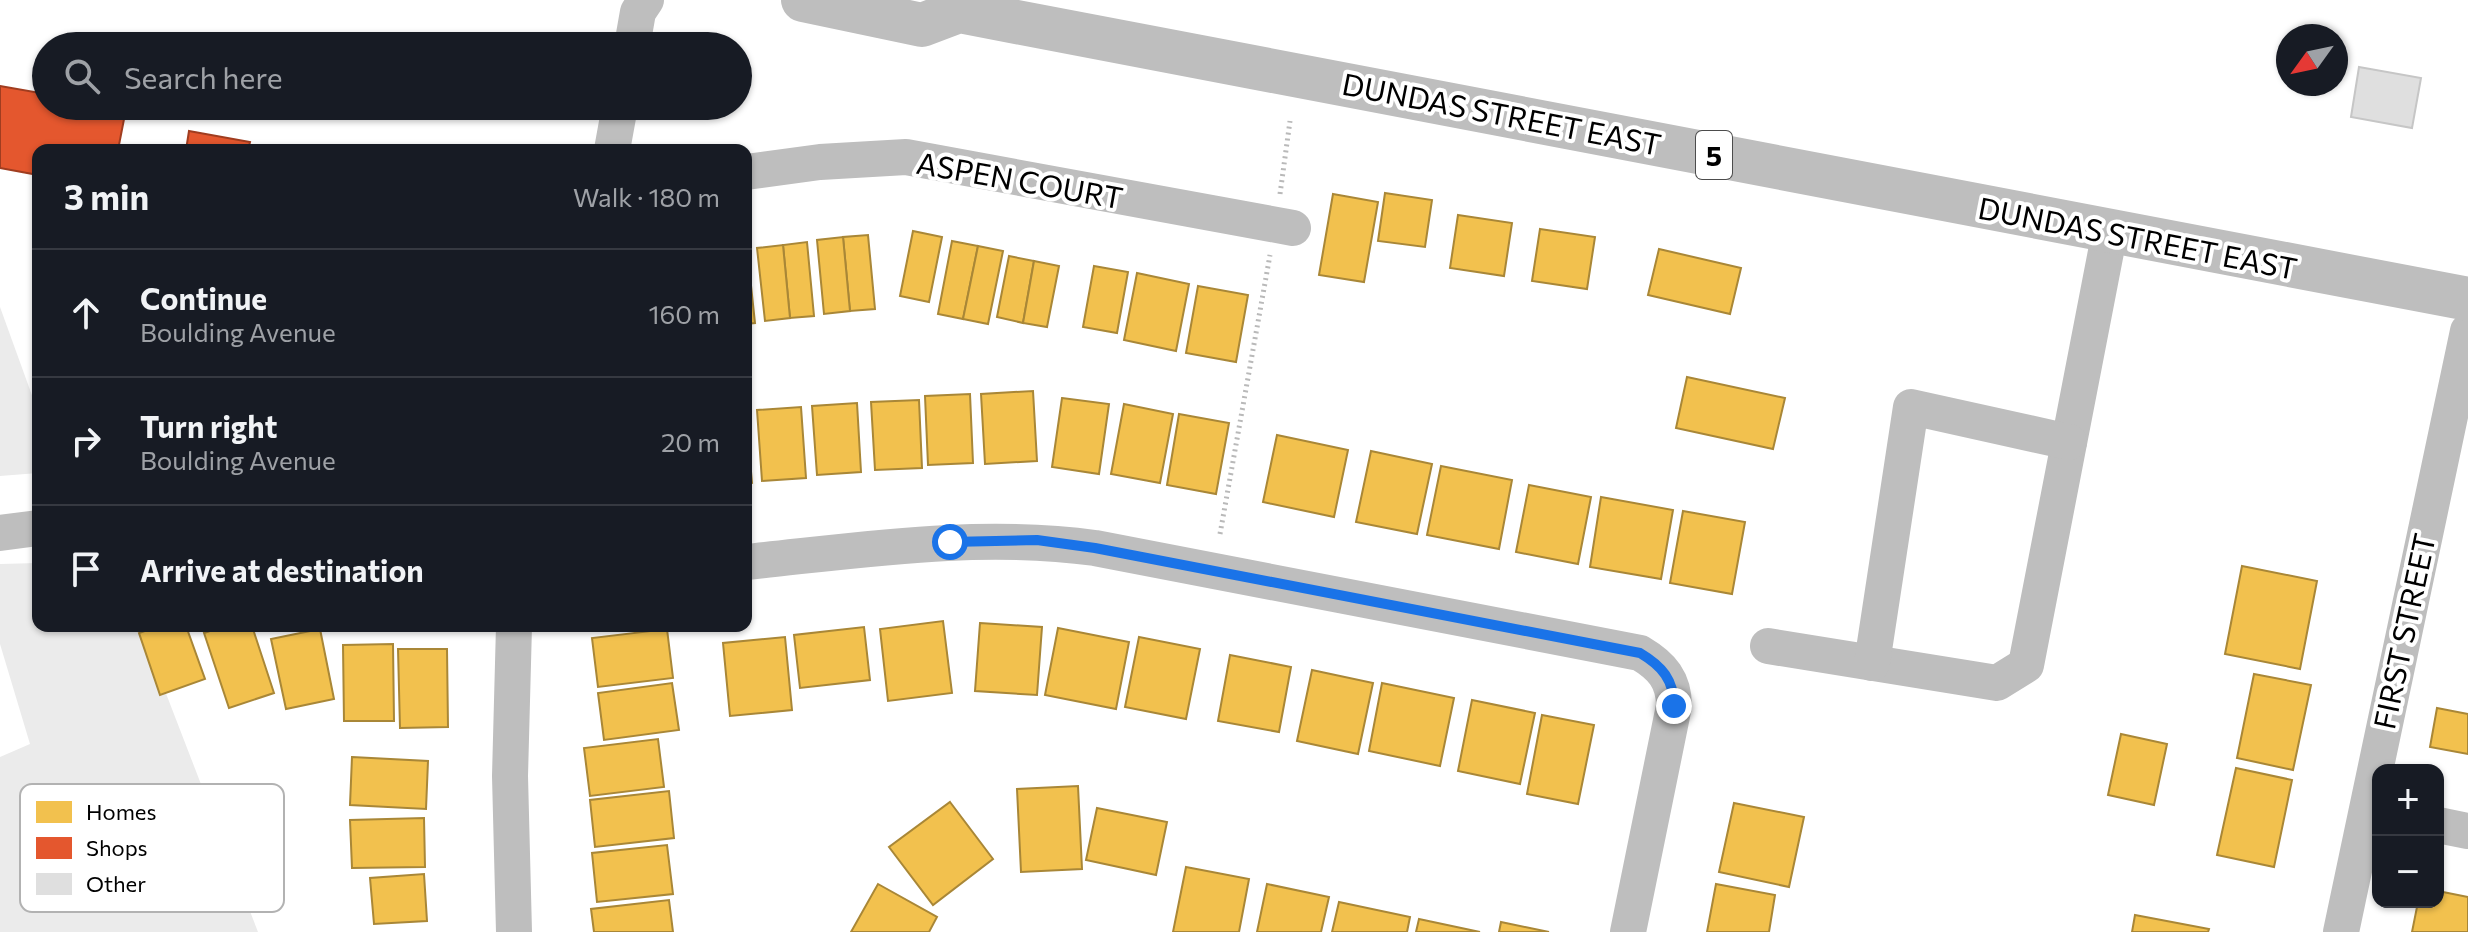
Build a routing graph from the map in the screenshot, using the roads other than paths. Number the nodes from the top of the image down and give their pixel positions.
1 (646, 0) edge
2 (803, 0) edge
3 (954, 6) edge
4 (634, 32) edge
5 (617, 120) edge
6 (613, 144) edge
7 (752, 171) edge
8 (1285, 226) road end
9 (2110, 231) junction
10 (2468, 299) edge
11 (2468, 331) edge
12 (2069, 442) junction
13 (32, 529) edge
14 (0, 533) edge
15 (752, 561) edge
16 (514, 632) edge
17 (1768, 646) dead end
18 (1872, 663) junction
19 (2371, 813) edge
20 (2444, 826) edge
21 (2468, 831) edge
22 (514, 932) edge
23 (1628, 932) edge
24 (2341, 932) edge

1 - 4 street
2 - 3 main road, DUNDAS STREET EAST / 5
3 - 9 main road, DUNDAS STREET EAST / 5
5 - 6 street
7 - 8 street, ASPEN COURT
9 - 10 main road, DUNDAS STREET EAST / 5
9 - 12 street
11 - 19 street, FIRST STREET
12 - 18 street
12 - 18 street
13 - 14 street
15 - 23 street
16 - 22 street
17 - 18 street
19 - 24 street, FIRST STREET
20 - 21 street

